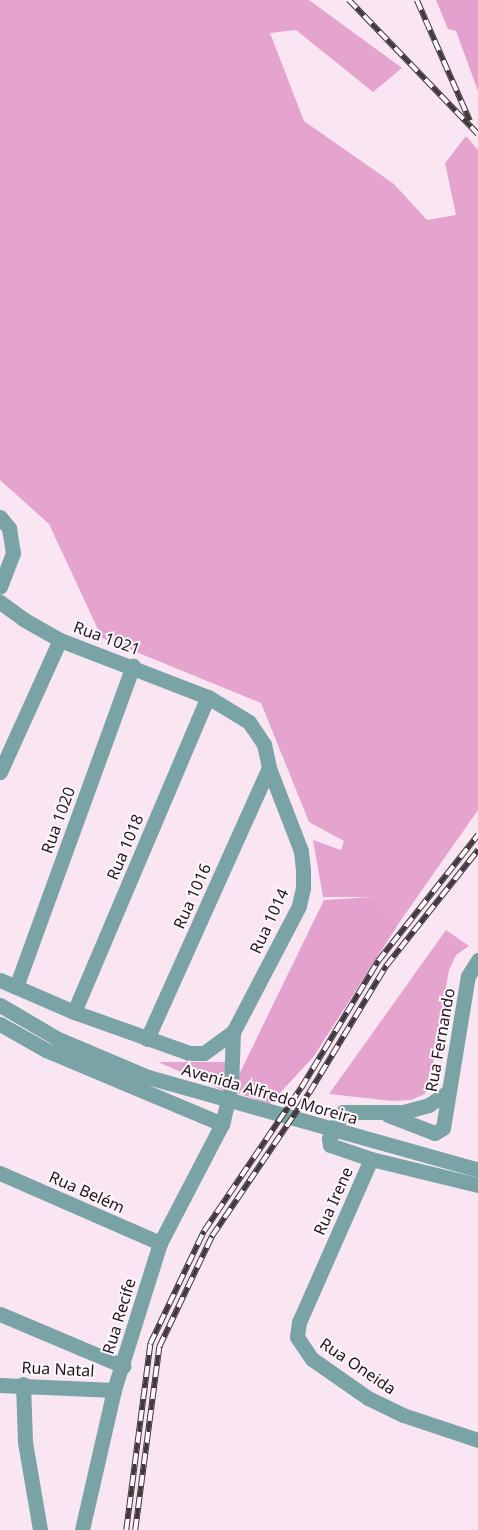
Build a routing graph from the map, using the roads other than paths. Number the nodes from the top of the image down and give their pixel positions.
1 (0, 517) edge
2 (0, 587) edge
3 (0, 602) edge
4 (60, 640) junction
5 (134, 666) junction
6 (208, 697) junction
7 (269, 768) junction
8 (0, 772) edge
9 (478, 960) edge
10 (0, 980) edge
11 (16, 987) junction
12 (0, 1005) edge
13 (74, 1012) junction
14 (0, 1022) edge
15 (233, 1032) junction
16 (147, 1039) junction
17 (61, 1041) junction
18 (448, 1092) junction
19 (382, 1112) junction
20 (222, 1124) junction
21 (370, 1159) junction
22 (478, 1170) edge
23 (0, 1173) edge
24 (478, 1185) edge
25 (160, 1243) junction
26 (0, 1314) edge
27 (299, 1322) joint
28 (123, 1366) junction
29 (22, 1384) junction
30 (0, 1385) edge
31 (114, 1390) junction
32 (478, 1440) edge
33 (40, 1530) edge
34 (82, 1530) edge

1 - 2 street
3 - 4 street, Rua 1021
4 - 5 street, Rua 1021
4 - 8 street
5 - 6 street, Rua 1021
5 - 11 street, Rua 1020
6 - 7 street, Rua 1014
6 - 13 street, Rua 1018
7 - 15 street, Rua 1014
7 - 16 street, Rua 1016
9 - 18 street, Rua Fernando
10 - 11 street, Avenida Alfredo Moreira
11 - 13 street, Avenida Alfredo Moreira
12 - 17 street, Avenida Alfredo Moreira
13 - 16 street, Avenida Alfredo Moreira
14 - 17 street, Avenida Alfredo Moreira
14 - 20 street, Avenida Alfredo Moreira
15 - 16 street, Avenida Alfredo Moreira
15 - 20 street, Rua 1014
17 - 22 street, Avenida Alfredo Moreira
18 - 19 street, Rua Irene
18 - 19 street, Rua Fernando
19 - 21 street, Rua Irene
20 - 25 street, Rua Recife
21 - 24 street
21 - 27 street, Rua Irene
23 - 25 street, Rua Belém
25 - 28 street, Rua Recife
26 - 28 street
27 - 32 street, Rua Oneida
28 - 31 street, Rua Recife
29 - 30 street, Rua Natal
29 - 31 street, Rua Natal
29 - 33 street
31 - 34 street, Rua Recife

